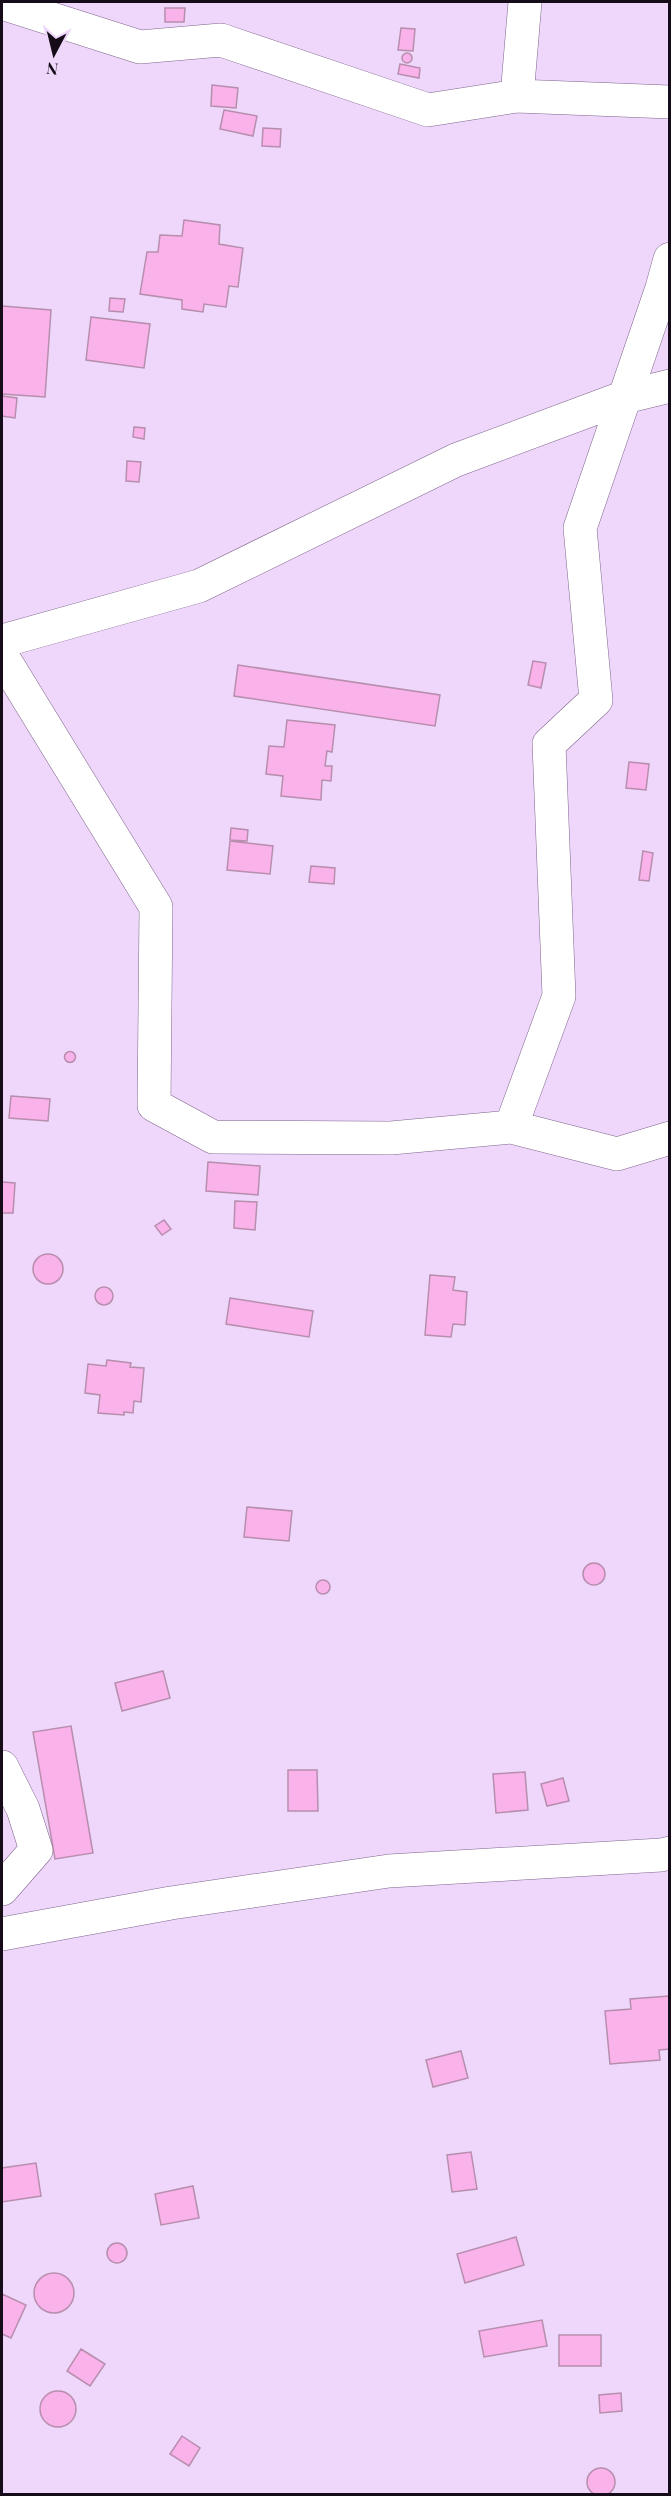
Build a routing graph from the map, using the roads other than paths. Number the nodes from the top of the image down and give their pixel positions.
1 (525, 2) edge
2 (2, 3) edge
3 (518, 96) junction
4 (669, 102) edge
5 (669, 260) edge
6 (669, 386) edge
7 (625, 397) junction
8 (2, 641) edge
9 (2, 656) edge
10 (511, 1127) junction
11 (669, 1138) edge
12 (2, 1767) edge
13 (669, 1853) edge
14 (2, 1889) edge
15 (2, 1934) edge

1 - 3 street
2 - 3 street
3 - 4 street
5 - 7 street
6 - 7 street
7 - 8 street
7 - 10 street
9 - 10 street
10 - 11 street
12 - 14 street
13 - 15 street

